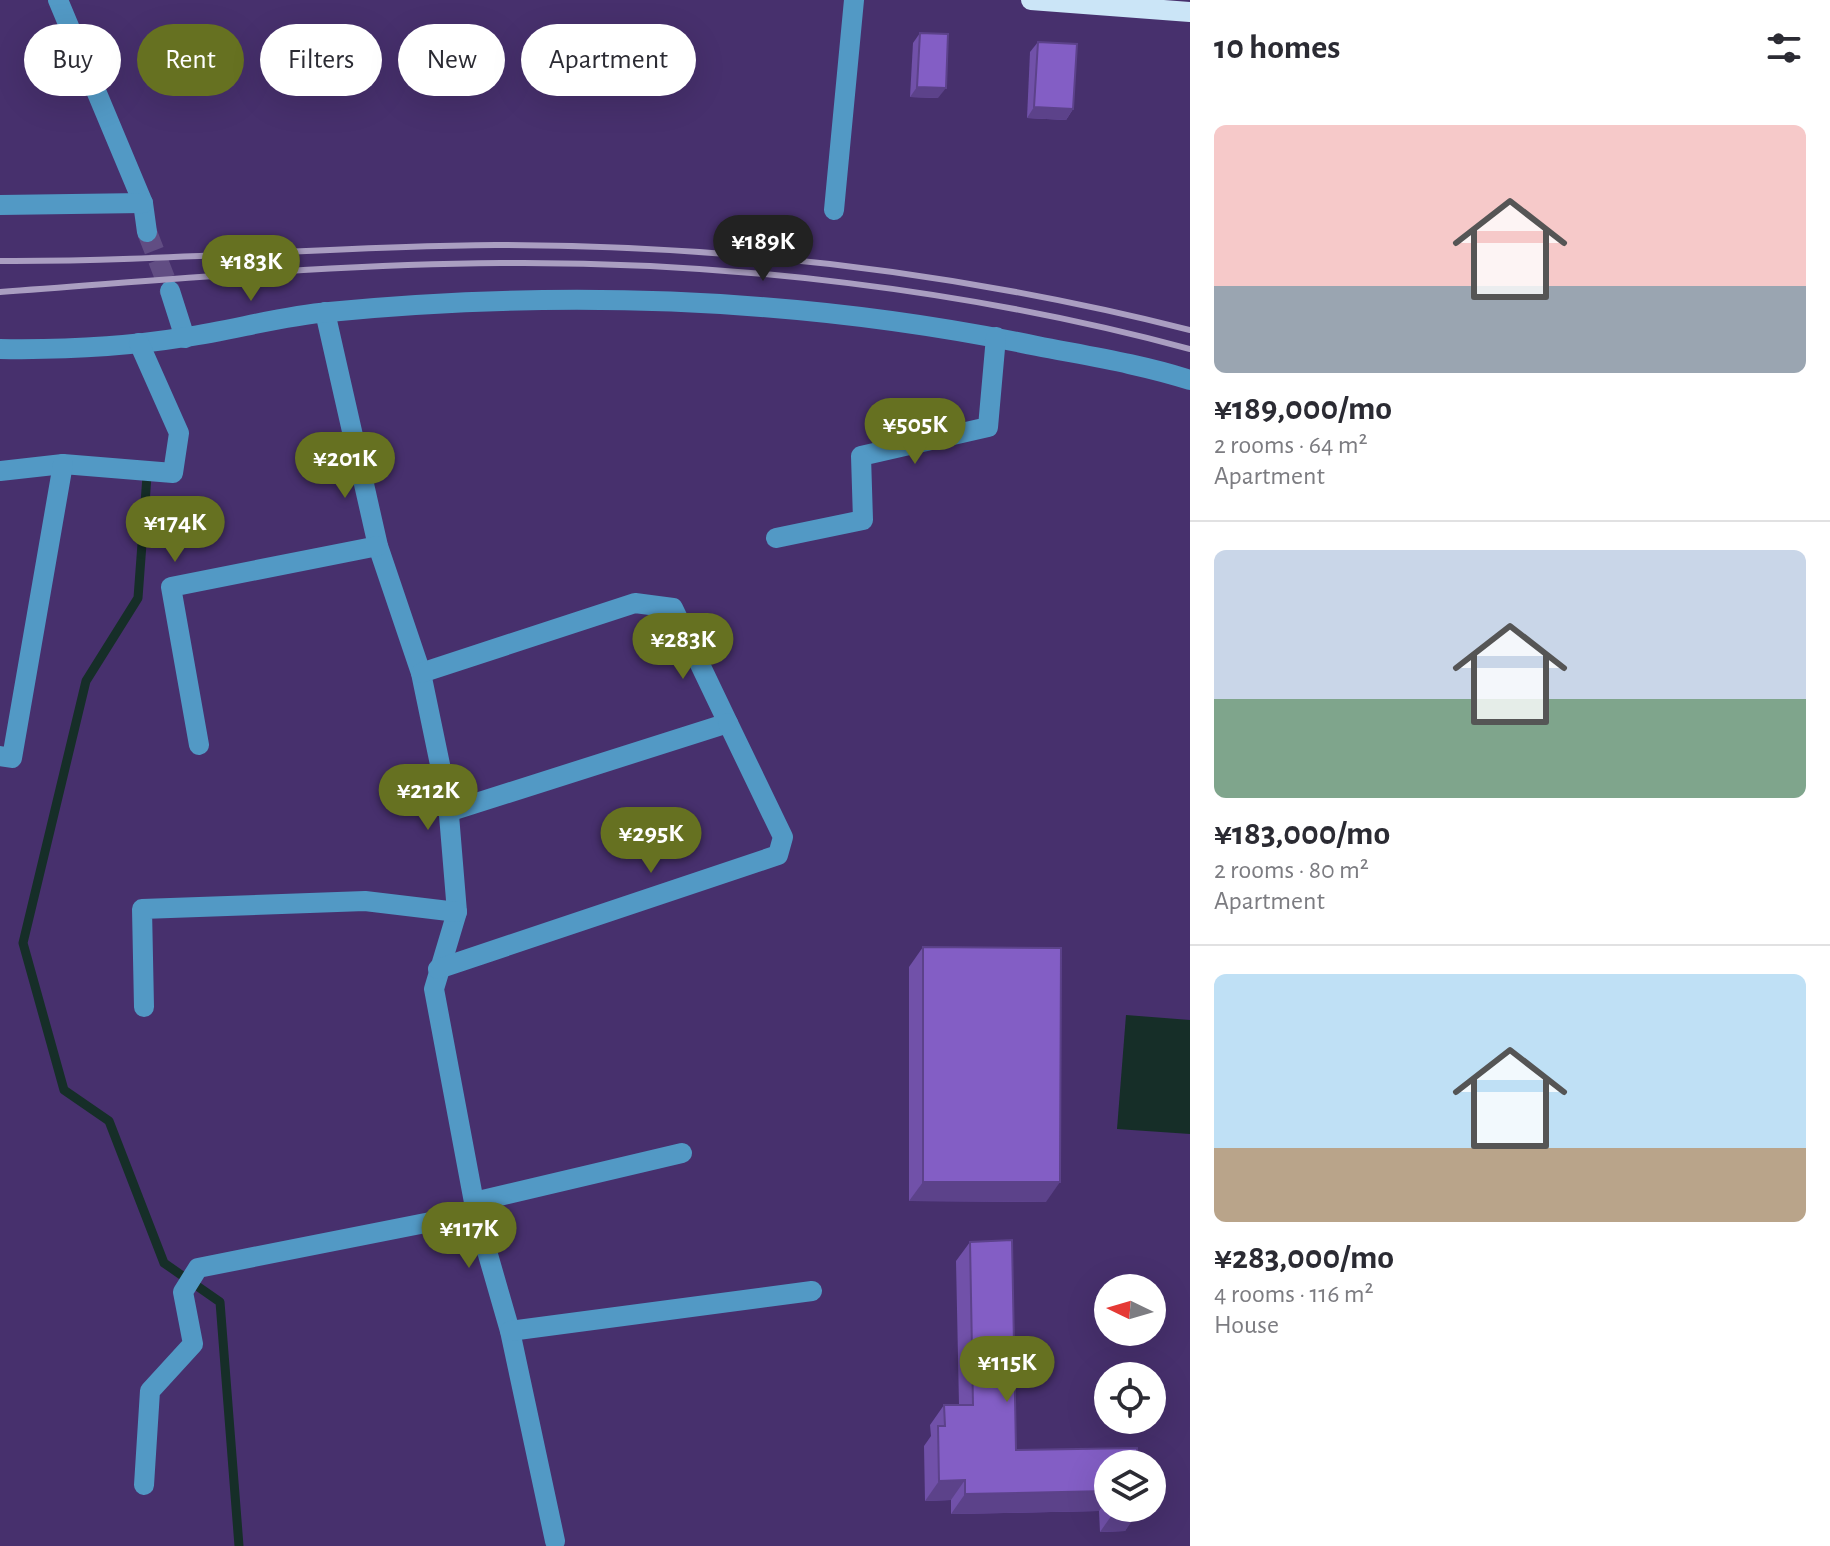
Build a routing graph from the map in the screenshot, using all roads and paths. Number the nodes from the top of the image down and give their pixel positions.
1 (58, 0) edge
2 (854, 0) edge
3 (1031, 0) edge
4 (1190, 12) edge
5 (143, 203) junction
6 (0, 205) edge
7 (834, 210) dead end
8 (147, 232) tunnel mouth
9 (170, 291) tunnel mouth
10 (325, 312) junction
11 (996, 337) junction
12 (185, 338) junction
13 (139, 343) junction
14 (0, 349) edge
15 (1190, 380) edge
16 (63, 464) junction
17 (0, 471) edge
18 (776, 538) dead end
19 (378, 546) junction
20 (421, 673) junction
21 (728, 723) junction
22 (199, 745) dead end
23 (0, 756) edge
24 (448, 812) junction
25 (457, 912) junction
26 (438, 969) junction
27 (144, 1007) dead end
28 (682, 1153) dead end
29 (475, 1208) junction
30 (812, 1291) dead end
31 (510, 1331) junction
32 (144, 1485) dead end
33 (555, 1541) dead end

1 - 5 street
2 - 7 street
3 - 4 main road
5 - 6 street
5 - 8 street
9 - 12 street
10 - 11 street
10 - 12 street
10 - 19 street
11 - 15 street
11 - 18 street
12 - 13 street
13 - 14 street
13 - 16 street
16 - 17 street
16 - 23 street
19 - 20 street
19 - 22 street
20 - 21 street
20 - 24 street
21 - 24 street
21 - 26 street
24 - 25 street
25 - 26 street
25 - 27 street
26 - 29 street
28 - 29 street
29 - 31 street
29 - 32 street
30 - 31 street
31 - 33 street

